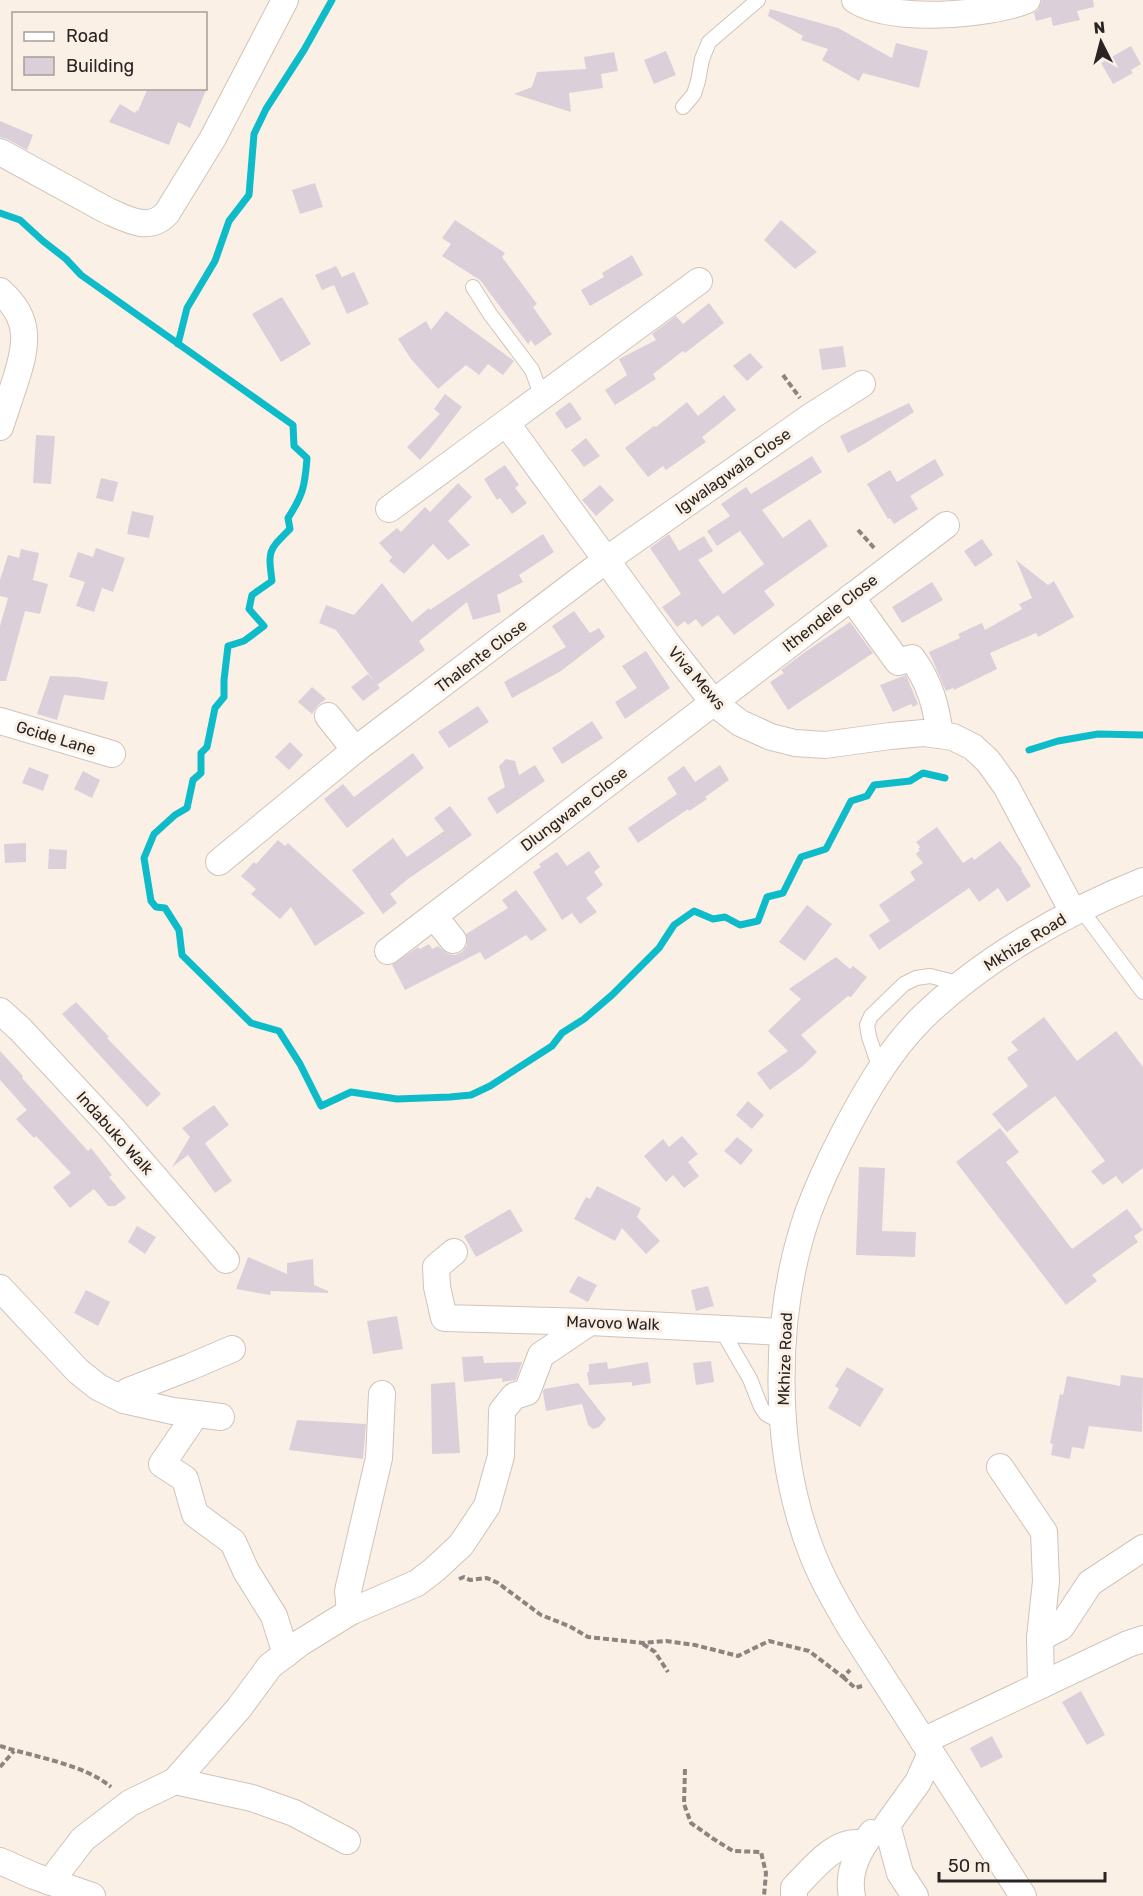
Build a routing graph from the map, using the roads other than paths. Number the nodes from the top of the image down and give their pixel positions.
1 (285, 0) edge
2 (758, 0) edge
3 (855, 0) edge
4 (1027, 0) edge
5 (683, 107) dead end
6 (0, 152) edge
7 (699, 281) dead end
8 (473, 287) dead end
9 (0, 291) edge
10 (862, 384) dead end
11 (542, 398) junction
12 (507, 424) junction
13 (0, 428) edge
14 (389, 509) dead end
15 (946, 525) dead end
16 (606, 560) junction
17 (851, 597) junction
18 (714, 703) junction
19 (328, 716) dead end
20 (0, 721) edge
21 (940, 735) junction
22 (355, 750) junction
23 (112, 754) dead end
24 (219, 862) dead end
25 (1143, 881) edge
26 (1077, 910) junction
27 (434, 916) junction
28 (453, 940) dead end
29 (388, 951) dead end
30 (962, 984) junction
31 (1143, 992) edge
32 (0, 1011) edge
33 (880, 1069) junction
34 (454, 1252) dead end
35 (226, 1260) dead end
36 (0, 1288) edge
37 (590, 1322) junction
38 (721, 1329) junction
39 (783, 1332) junction
40 (232, 1349) dead end
41 (382, 1395) dead end
42 (124, 1400) junction
43 (196, 1414) junction
44 (221, 1417) dead end
45 (784, 1424) junction
46 (1000, 1467) dead end
47 (1143, 1548) edge
48 (350, 1612) junction
49 (1040, 1638) junction
50 (1143, 1638) edge
51 (286, 1653) junction
52 (1041, 1685) junction
53 (927, 1747) junction
54 (175, 1781) junction
55 (887, 1825) junction
56 (347, 1841) dead end
57 (863, 1844) junction
58 (0, 1861) edge
59 (51, 1882) junction
60 (92, 1896) edge
61 (794, 1896) edge
62 (852, 1896) edge
63 (915, 1896) edge
64 (1023, 1896) edge

1 - 6 street
2 - 5 lane
3 - 4 street
7 - 11 street
8 - 11 lane
9 - 13 street
10 - 16 street, Igwalagwala Close
11 - 12 street
12 - 14 street
12 - 16 street, Viva Mews
15 - 17 street, Ithendele Close
16 - 18 street, Viva Mews
16 - 22 street, Thalente Close
17 - 18 street, Ithendele Close
17 - 21 street
18 - 21 street, Viva Mews
18 - 27 street, Dlungwane Close
19 - 22 street
20 - 23 street, Gcide Lane
21 - 26 street, Viva Mews
22 - 24 street, Thalente Close
25 - 26 street, Mkhize Road
26 - 30 street, Mkhize Road
26 - 31 lane
27 - 28 street
27 - 29 street, Dlungwane Close
30 - 33 street, Mkhize Road
30 - 33 lane
32 - 35 street, Indabuko Walk
33 - 39 street, Mkhize Road
34 - 37 street, Mavovo Walk
36 - 42 street
37 - 38 street, Mavovo Walk
37 - 48 street
38 - 39 street, Mavovo Walk
38 - 45 lane
39 - 45 street, Mkhize Road
40 - 42 street
41 - 48 street
42 - 43 street
43 - 44 street
43 - 51 street
45 - 53 street, Mkhize Road
46 - 49 street
47 - 49 street
48 - 51 street
49 - 52 street
50 - 52 street
51 - 54 street
52 - 53 street
53 - 55 street
53 - 64 street, Mkhize Road
54 - 56 street
54 - 59 street
55 - 57 street
55 - 63 street
57 - 61 street
57 - 62 street
58 - 59 street
59 - 60 street

